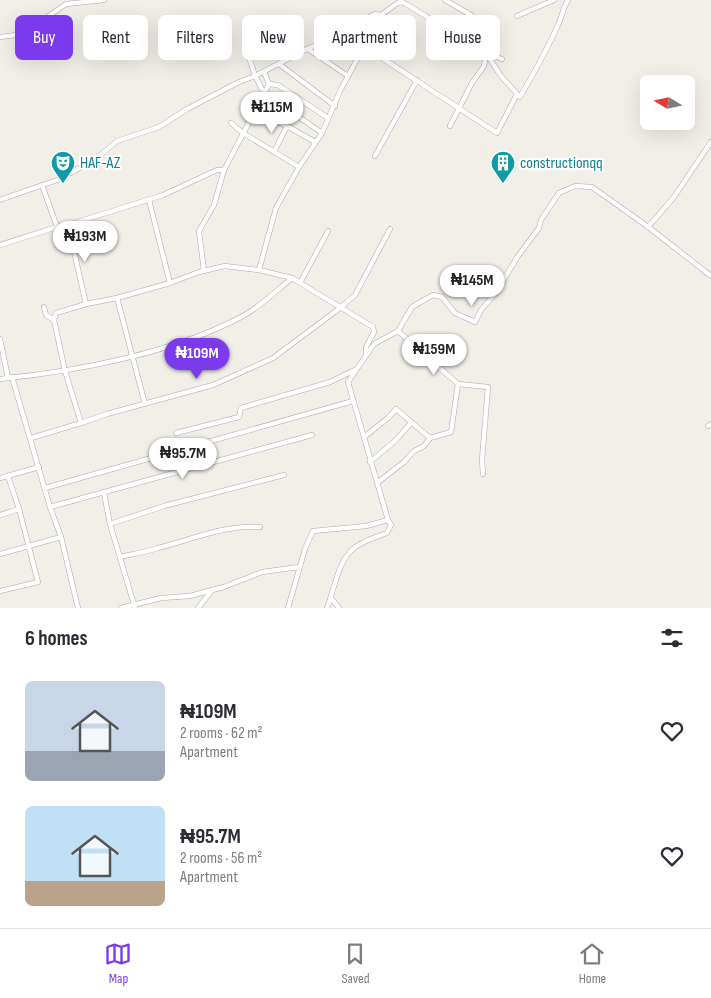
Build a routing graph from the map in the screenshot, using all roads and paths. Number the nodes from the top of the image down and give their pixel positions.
1 (104, 0) edge
2 (402, 0) edge
3 (445, 0) edge
4 (554, 0) edge
5 (568, 0) edge
6 (395, 4) junction
7 (374, 15) edge
8 (381, 15) joint
9 (471, 15) edge
10 (517, 16) dead end
11 (426, 17) edge
12 (0, 37) edge
13 (314, 46) edge
14 (307, 49) junction
15 (250, 60) edge
16 (357, 60) edge
17 (385, 60) edge
18 (485, 60) edge
19 (491, 60) edge
20 (279, 64) junction
21 (264, 72) junction
22 (255, 76) junction
23 (348, 76) junction
24 (417, 80) junction
25 (269, 84) junction
26 (264, 93) junction
27 (517, 94) junction
28 (335, 106) junction
29 (459, 109) junction
30 (255, 113) junction
31 (328, 118) junction
32 (231, 123) dead end
33 (287, 126) junction
34 (450, 126) dead end
35 (243, 133) junction
36 (322, 133) junction
37 (315, 142) junction
38 (711, 142) edge
39 (274, 152) junction
40 (375, 156) dead end
41 (298, 167) junction
42 (224, 170) junction
43 (42, 185) junction
44 (0, 200) edge
45 (149, 200) junction
46 (68, 226) junction
47 (57, 227) junction
48 (648, 227) junction
49 (390, 229) dead end
50 (328, 231) dead end
51 (0, 245) edge
52 (259, 270) junction
53 (204, 271) junction
54 (711, 276) edge
55 (292, 278) junction
56 (170, 283) junction
57 (300, 283) junction
58 (117, 298) junction
59 (86, 304) junction
60 (44, 307) dead end
61 (340, 308) junction
62 (54, 320) junction
63 (398, 331) junction
64 (0, 339) edge
65 (366, 355) junction
66 (132, 356) junction
67 (356, 370) junction
68 (65, 371) junction
69 (10, 378) junction
70 (0, 379) edge
71 (458, 384) junction
72 (353, 401) junction
73 (145, 404) junction
74 (411, 423) junction
75 (80, 424) junction
76 (176, 433) dead end
77 (312, 435) dead end
78 (364, 437) junction
79 (30, 438) junction
80 (430, 438) junction
81 (370, 462) junction
82 (39, 467) junction
83 (483, 474) dead end
84 (284, 475) dead end
85 (8, 476) junction
86 (0, 478) edge
87 (377, 483) junction
88 (45, 488) junction
89 (104, 494) junction
90 (50, 507) junction
91 (19, 509) junction
92 (0, 515) edge
93 (388, 520) junction
94 (110, 524) junction
95 (260, 527) dead end
96 (61, 537) junction
97 (29, 545) junction
98 (0, 554) edge
99 (120, 557) junction
100 (299, 567) junction
101 (212, 590) junction
102 (0, 591) edge
103 (331, 598) junction
104 (135, 606) edge
105 (78, 608) edge
106 (121, 608) edge
107 (198, 608) edge
108 (288, 608) edge
109 (328, 608) edge
110 (340, 608) edge

1 - 12 street
2 - 6 street
3 - 9 street
4 - 10 street
5 - 27 street
6 - 8 street
6 - 11 street
7 - 8 street
13 - 14 street
14 - 20 street
14 - 23 street
15 - 22 street
16 - 23 street
17 - 24 street
18 - 29 street
19 - 27 street
20 - 21 street
20 - 28 street
21 - 22 street
21 - 25 street
22 - 26 street
22 - 43 street
23 - 28 street
24 - 29 street
24 - 40 street
25 - 26 street
25 - 31 street
26 - 30 street
26 - 36 street
27 - 29 street
28 - 31 street
29 - 34 street
30 - 33 street
30 - 35 street
31 - 36 street
32 - 35 street
33 - 37 street
33 - 39 street
35 - 39 street
35 - 42 street
36 - 37 street
37 - 41 street
38 - 48 street
39 - 41 street
41 - 52 street
42 - 45 street
42 - 53 street
43 - 44 street
43 - 47 street
45 - 46 street
45 - 56 street
46 - 47 street
46 - 59 street
47 - 51 street
48 - 54 street
48 - 63 street
49 - 61 street
50 - 57 street
52 - 53 street
52 - 55 street
53 - 56 street
55 - 57 street
55 - 66 street
56 - 58 street
57 - 61 street
58 - 59 street
58 - 66 street
59 - 62 street
60 - 62 street
61 - 65 street
61 - 73 street
62 - 68 street
63 - 65 street
63 - 71 street
64 - 69 street
65 - 67 street
66 - 68 street
66 - 73 street
67 - 72 street
67 - 76 street
68 - 69 street
68 - 75 street
69 - 70 street
69 - 79 street
71 - 80 street
71 - 83 street
72 - 78 street
72 - 88 street
73 - 75 street
74 - 78 street
74 - 80 street
74 - 81 street
75 - 79 street
77 - 89 street
78 - 81 street
79 - 82 street
80 - 87 street
81 - 87 street
82 - 85 street
82 - 88 street
84 - 94 street
85 - 86 street
85 - 91 street
87 - 93 street
88 - 90 street
89 - 90 street
89 - 94 street
90 - 96 street
91 - 92 street
91 - 97 street
93 - 100 street
93 - 103 street
94 - 99 street
95 - 99 street
96 - 97 street
96 - 105 street
97 - 98 street
97 - 102 street
99 - 104 street
100 - 101 street
100 - 108 street
101 - 104 street
101 - 107 street
103 - 109 street
103 - 110 street
104 - 106 street

